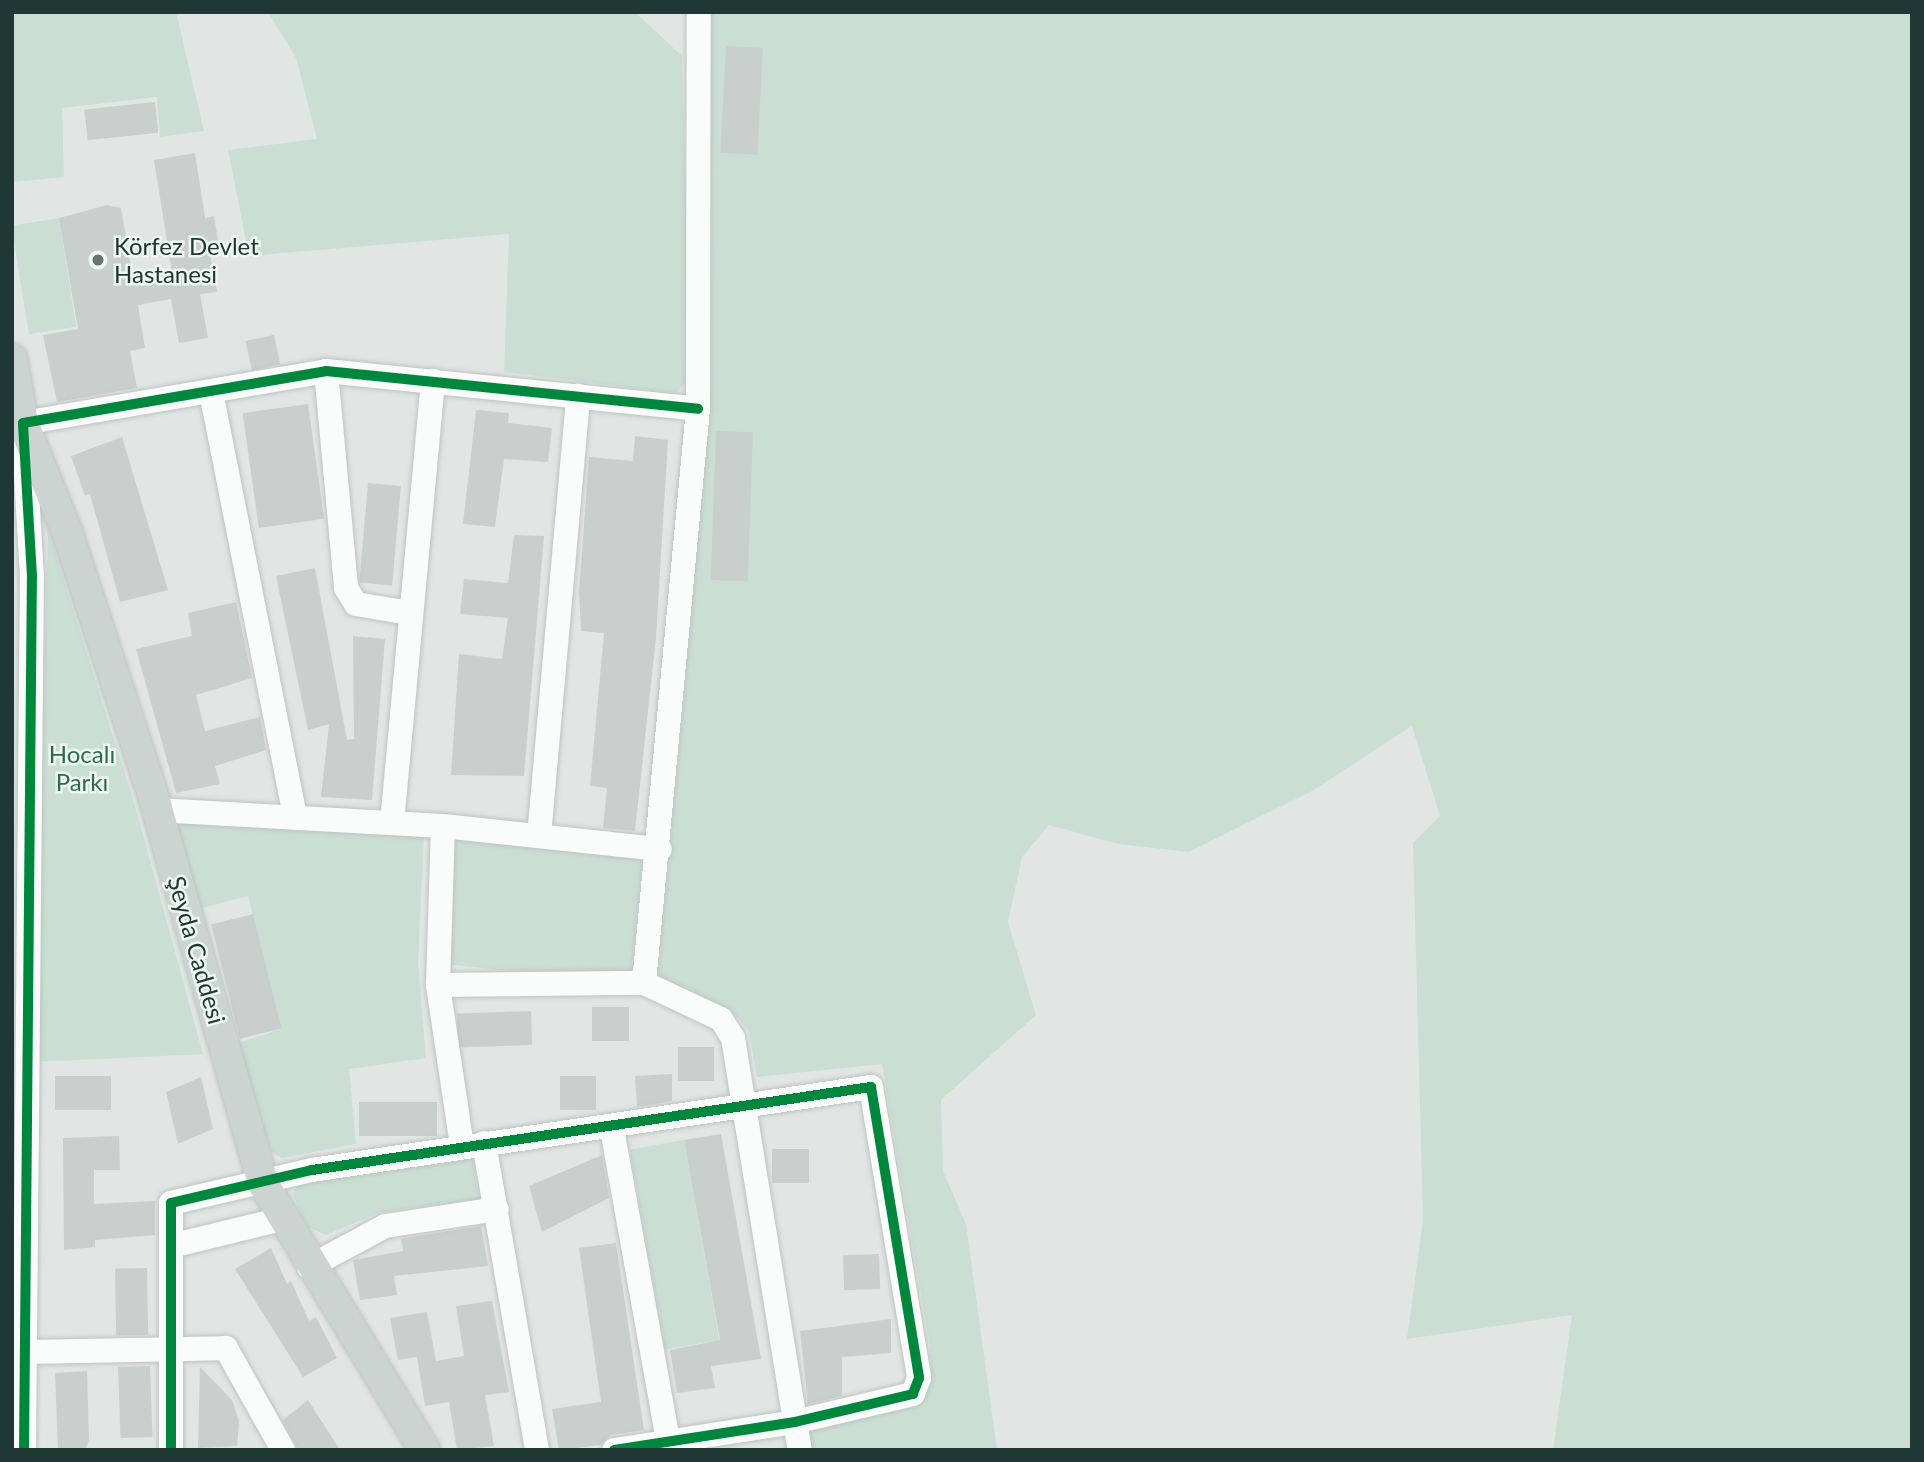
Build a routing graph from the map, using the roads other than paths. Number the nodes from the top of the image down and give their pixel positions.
1 (699, 12) edge
2 (12, 359) edge
3 (326, 371) junction
4 (433, 381) junction
5 (211, 392) junction
6 (578, 396) junction
7 (698, 409) junction
8 (18, 424) edge
9 (410, 612) junction
10 (157, 810) junction
11 (295, 818) junction
12 (392, 823) junction
13 (443, 826) junction
14 (539, 836) junction
15 (660, 849) junction
16 (644, 983) junction
17 (438, 985) junction
18 (743, 1107) junction
19 (612, 1129) junction
20 (473, 1144) junction
21 (263, 1183) junction
22 (497, 1209) junction
23 (282, 1219) junction
24 (171, 1246) junction
25 (20, 1253) edge
26 (309, 1267) junction
27 (172, 1348) junction
28 (25, 1352) junction
29 (795, 1422) junction
30 (668, 1441) junction
31 (24, 1450) edge
32 (171, 1450) edge
33 (283, 1450) edge
34 (425, 1450) edge
35 (537, 1450) edge
36 (614, 1450) edge
37 (800, 1450) edge

1 - 7 street
2 - 8 main road, Şeyda Caddesi
3 - 4 street
3 - 5 street
3 - 9 street
4 - 6 street
4 - 9 street
5 - 8 street
5 - 11 street
6 - 7 street
6 - 14 street
7 - 15 street
8 - 10 main road, Şeyda Caddesi
8 - 25 street
9 - 12 street
10 - 11 street
10 - 21 main road, Şeyda Caddesi
11 - 12 street
12 - 13 street
13 - 14 street
13 - 17 street
14 - 15 street
15 - 16 street
16 - 17 street
16 - 18 street
17 - 20 street
18 - 19 street
18 - 29 street
18 - 29 street
19 - 20 street
19 - 30 street
20 - 21 street
20 - 22 street
21 - 23 main road, Şeyda Caddesi
21 - 24 street
22 - 26 street
22 - 35 street
23 - 24 street
23 - 26 main road, Şeyda Caddesi
24 - 27 street
25 - 28 street
26 - 34 main road, Şeyda Caddesi
27 - 28 street
27 - 32 street
27 - 33 street
28 - 31 street
29 - 30 street
29 - 37 street
30 - 36 street

